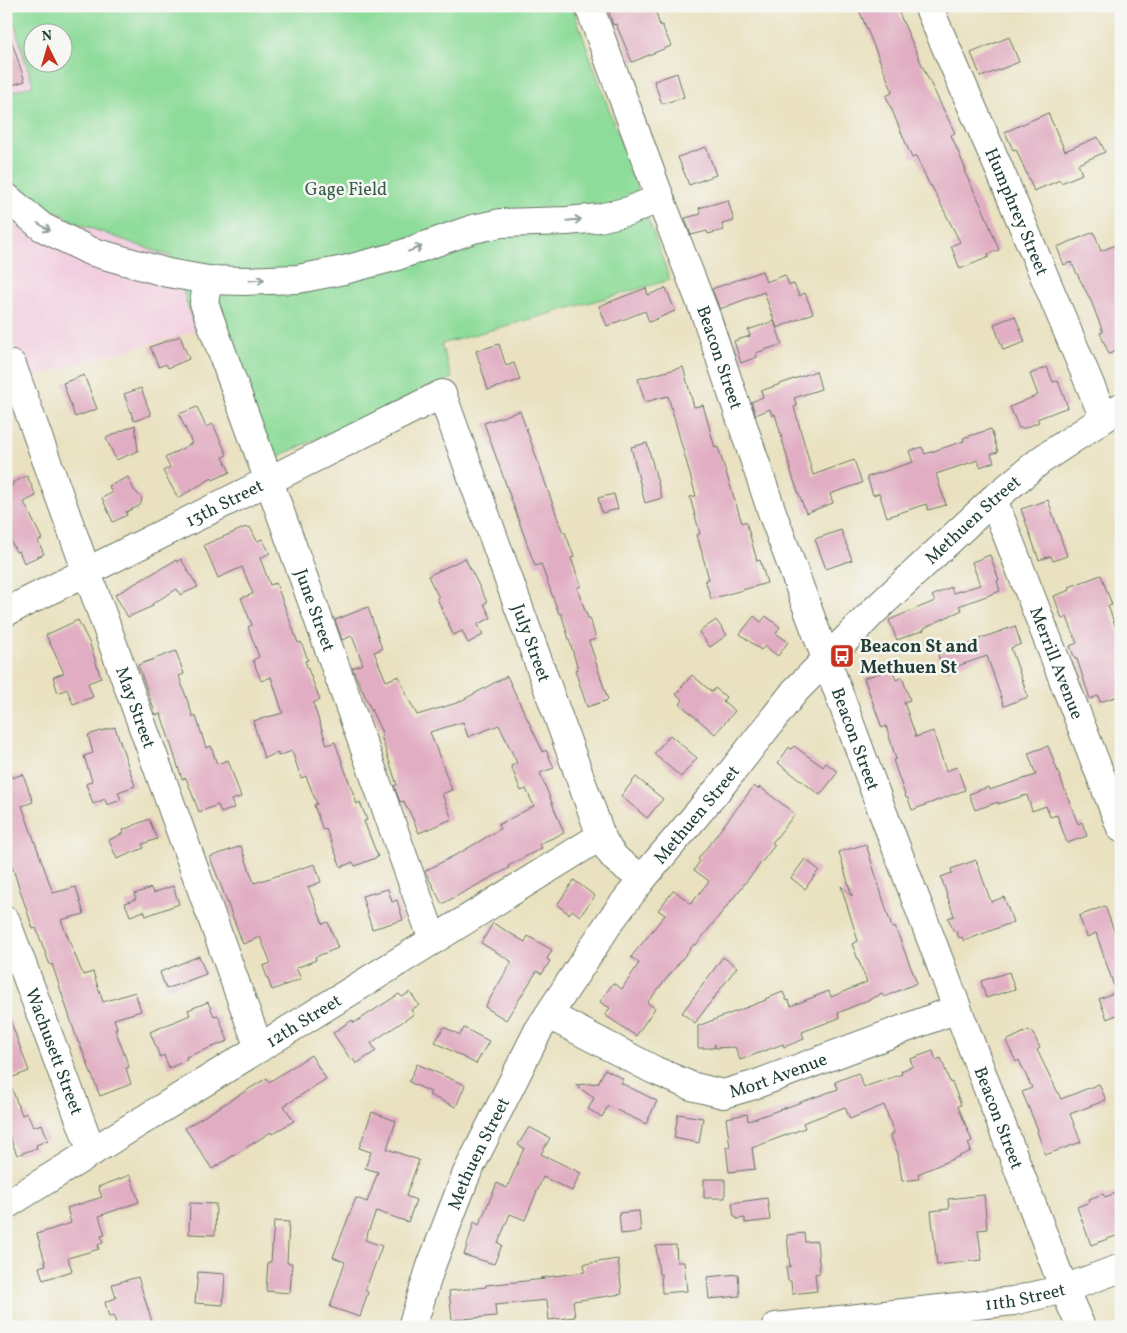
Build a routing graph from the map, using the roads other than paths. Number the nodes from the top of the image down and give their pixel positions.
1 (590, 6) edge
2 (928, 6) edge
3 (6, 197) edge
4 (660, 198) junction
5 (208, 280) junction
6 (12, 365) dead end
7 (442, 394) joint
8 (1112, 413) edge
9 (270, 481) junction
10 (994, 499) junction
11 (87, 572) junction
12 (6, 612) edge
13 (827, 658) junction
14 (1121, 828) edge
15 (601, 836) junction
16 (643, 878) junction
17 (6, 921) edge
18 (433, 940) junction
19 (957, 1009) junction
20 (548, 1015) junction
21 (260, 1048) junction
22 (92, 1152) junction
23 (6, 1205) edge
24 (1121, 1268) edge
25 (1064, 1290) junction
26 (412, 1327) edge
27 (776, 1327) edge
28 (1080, 1327) edge

1 - 4 street, Beacon Street
2 - 8 street, Humphrey Street
3 -> 5 street
5 -> 4 street
4 - 13 street, Beacon Street
5 - 9 street, June Street
6 - 11 street, May Street
7 - 9 street, 13th Street
7 - 15 street, July Street
8 - 10 street, Methuen Street
9 - 11 street, 13th Street
9 - 18 street, June Street
10 - 13 street, Methuen Street
10 - 14 street, Merrill Avenue
11 - 12 street, 13th Street
11 - 21 street, May Street
13 - 16 street, Methuen Street
13 - 19 street, Beacon Street
15 - 16 street, July Street
15 - 18 street, 12th Street
16 - 20 street, Methuen Street
17 - 22 street, Wachusett Street
18 - 21 street, 12th Street
19 - 20 street, Mort Avenue
19 - 25 street, Beacon Street
20 - 26 street, Methuen Street
21 - 22 street, 12th Street
22 - 23 street, 12th Street
24 - 25 street, 11th Street
25 - 27 street, 11th Street
25 - 28 street, Beacon Street

